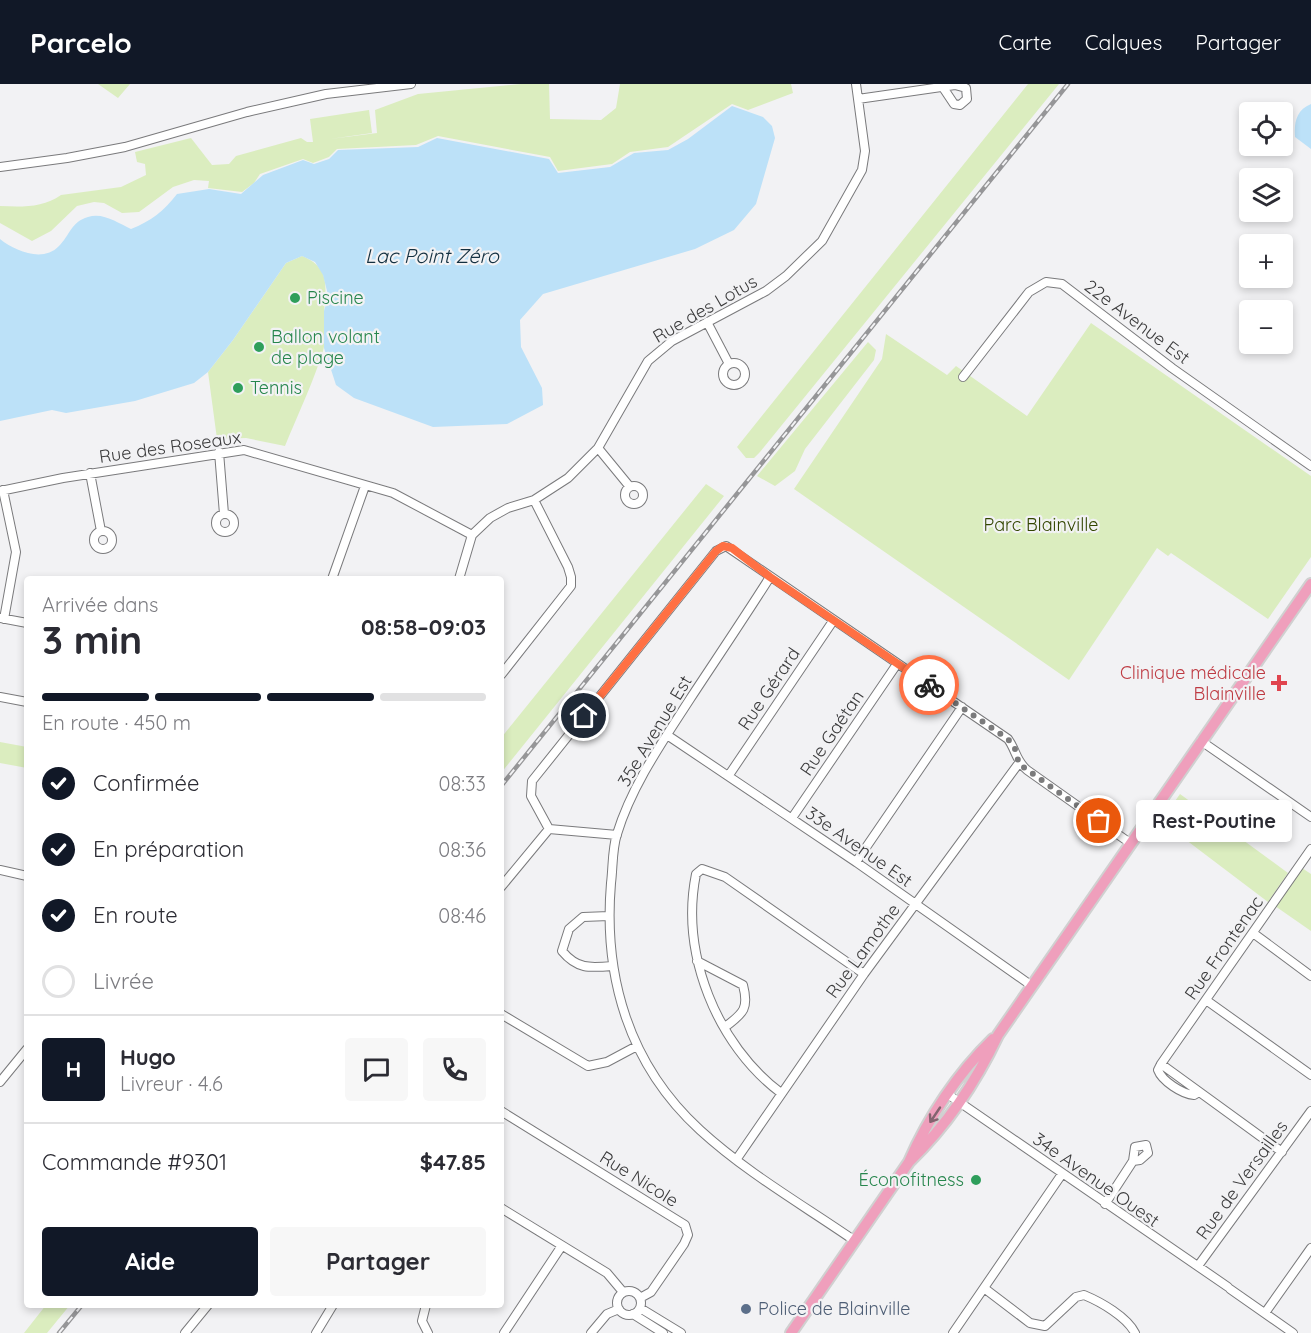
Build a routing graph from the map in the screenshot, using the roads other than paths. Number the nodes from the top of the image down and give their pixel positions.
1 (411, 84) edge
2 (856, 84) edge
3 (353, 87) edge
4 (944, 88) dead end
5 (858, 99) junction
6 (0, 167) edge
7 (707, 322) junction
8 (729, 364) dead end
9 (963, 377) dead end
10 (598, 448) junction
11 (219, 452) junction
12 (1311, 466) edge
13 (90, 473) junction
14 (365, 486) junction
15 (630, 487) dead end
16 (2, 491) edge
17 (534, 500) junction
18 (224, 514) dead end
19 (101, 531) dead end
20 (472, 535) junction
21 (333, 576) edge
22 (460, 576) edge
23 (770, 577) junction
24 (1311, 584) edge
25 (2, 619) edge
26 (833, 621) junction
27 (24, 623) edge
28 (897, 664) junction
29 (504, 671) edge
30 (0, 697) edge
31 (24, 701) edge
32 (962, 708) junction
33 (667, 735) junction
34 (1201, 741) junction
35 (1019, 764) junction
36 (729, 775) junction
37 (1311, 817) edge
38 (792, 818) junction
39 (549, 829) junction
40 (617, 835) junction
41 (1130, 843) junction
42 (1311, 849) edge
43 (856, 862) junction
44 (0, 870) edge
45 (24, 875) edge
46 (504, 883) edge
47 (915, 905) junction
48 (609, 916) junction
49 (1253, 933) junction
50 (697, 961) junction
51 (612, 966) junction
52 (864, 974) junction
53 (1311, 976) edge
54 (1032, 986) junction
55 (1206, 1000) junction
56 (504, 1016) edge
57 (725, 1027) junction
58 (998, 1035) junction
59 (637, 1046) junction
60 (24, 1052) edge
61 (1311, 1075) edge
62 (0, 1082) edge
63 (782, 1093) junction
64 (948, 1095) junction
65 (958, 1102) junction
66 (1311, 1111) edge
67 (504, 1113) edge
68 (1282, 1152) junction
69 (736, 1160) junction
70 (1133, 1161) dead end
71 (909, 1162) junction
72 (1062, 1174) junction
73 (1106, 1204) junction
74 (504, 1210) edge
75 (855, 1241) junction
76 (561, 1247) junction
77 (1311, 1248) edge
78 (1198, 1266) junction
79 (984, 1288) junction
80 (623, 1292) junction
81 (640, 1298) junction
82 (206, 1308) edge
83 (331, 1308) edge
84 (425, 1308) edge
85 (640, 1308) junction
86 (619, 1309) junction
87 (1265, 1313) junction
88 (633, 1314) junction
89 (185, 1333) edge
90 (316, 1333) edge
91 (428, 1333) edge
92 (504, 1333) edge
93 (591, 1333) edge
94 (663, 1333) edge
95 (681, 1333) edge
96 (791, 1333) edge
97 (953, 1333) edge
98 (1135, 1333) edge
99 (1293, 1333) edge

1 - 3 street
2 - 5 street, Rue des Lotus
3 - 6 street
4 - 5 street
5 - 7 street, Rue des Lotus
7 - 8 street
7 - 10 street, Rue des Lotus
9 - 12 street, 22e Avenue Est
10 - 15 street
10 - 17 street, Rue des Lotus
11 - 13 street, Rue des Roseaux
11 - 14 street, Rue des Roseaux
11 - 18 street
13 - 16 street, Rue des Roseaux
13 - 19 street
14 - 20 street, Rue des Roseaux
14 - 21 street
16 - 25 street
17 - 20 street, Rue des Lotus
17 - 29 street
20 - 22 street
23 - 26 street
23 - 33 street, 35e Avenue Est
23 - 39 street
24 - 34 main road
25 - 27 street
26 - 28 street
26 - 36 street, Rue Gérard
28 - 32 street
28 - 38 street, Rue Gaétan
30 - 31 street
32 - 35 street
32 - 43 street
33 - 36 street, 33e Avenue Est
33 - 40 street, 35e Avenue Est
34 - 37 street
34 - 41 main road
35 - 41 street
35 - 47 street, Rue Lamothe
36 - 38 street, 33e Avenue Est
38 - 43 street, 33e Avenue Est
39 - 40 street
39 - 46 street
40 - 48 street, 35e Avenue Est
41 - 54 main road
42 - 49 street, Rue Frontenac
43 - 47 street, 33e Avenue Est
44 - 45 street
47 - 52 street, Rue Lamothe
47 - 54 street, 33e Avenue Est
48 - 51 street, 35e Avenue Est
48 - 51 street
49 - 53 street
49 - 55 street, Rue Frontenac
50 - 52 street
50 - 57 street
50 - 57 street
51 - 59 street, 35e Avenue Est
52 - 63 street, Rue Lamothe
54 - 58 main road
55 - 61 street
55 - 68 street, Rue Frontenac
56 - 59 street
57 - 63 street
58 - 64 main road
58 - 65 main road
59 - 69 street, 35e Avenue Est
60 - 62 street
63 - 69 street, Rue Lamothe
64 - 65 street, 34e Avenue Ouest
64 -> 71 main road
65 - 71 main road
65 - 72 street, 34e Avenue Ouest
66 - 68 street, Rue de Versailles
67 - 81 street, Rue Nicole
68 - 78 street, Rue de Versailles
69 - 75 street, 35e Avenue Est
70 - 73 street
71 - 75 main road
72 - 73 street, 34e Avenue Ouest
72 - 79 street
73 - 78 street, 34e Avenue Ouest
74 - 76 street
75 - 96 main road
76 - 80 street
76 - 92 street
77 - 87 street
78 - 87 street, 34e Avenue Ouest
79 - 97 street
79 - 98 street
80 - 81 street
80 - 86 street
81 - 85 street
82 - 89 street
83 - 90 street
84 - 91 street
85 - 88 street
85 - 95 street
86 - 88 street
86 - 93 street
87 - 99 street, 34e Avenue Ouest
88 - 94 street

